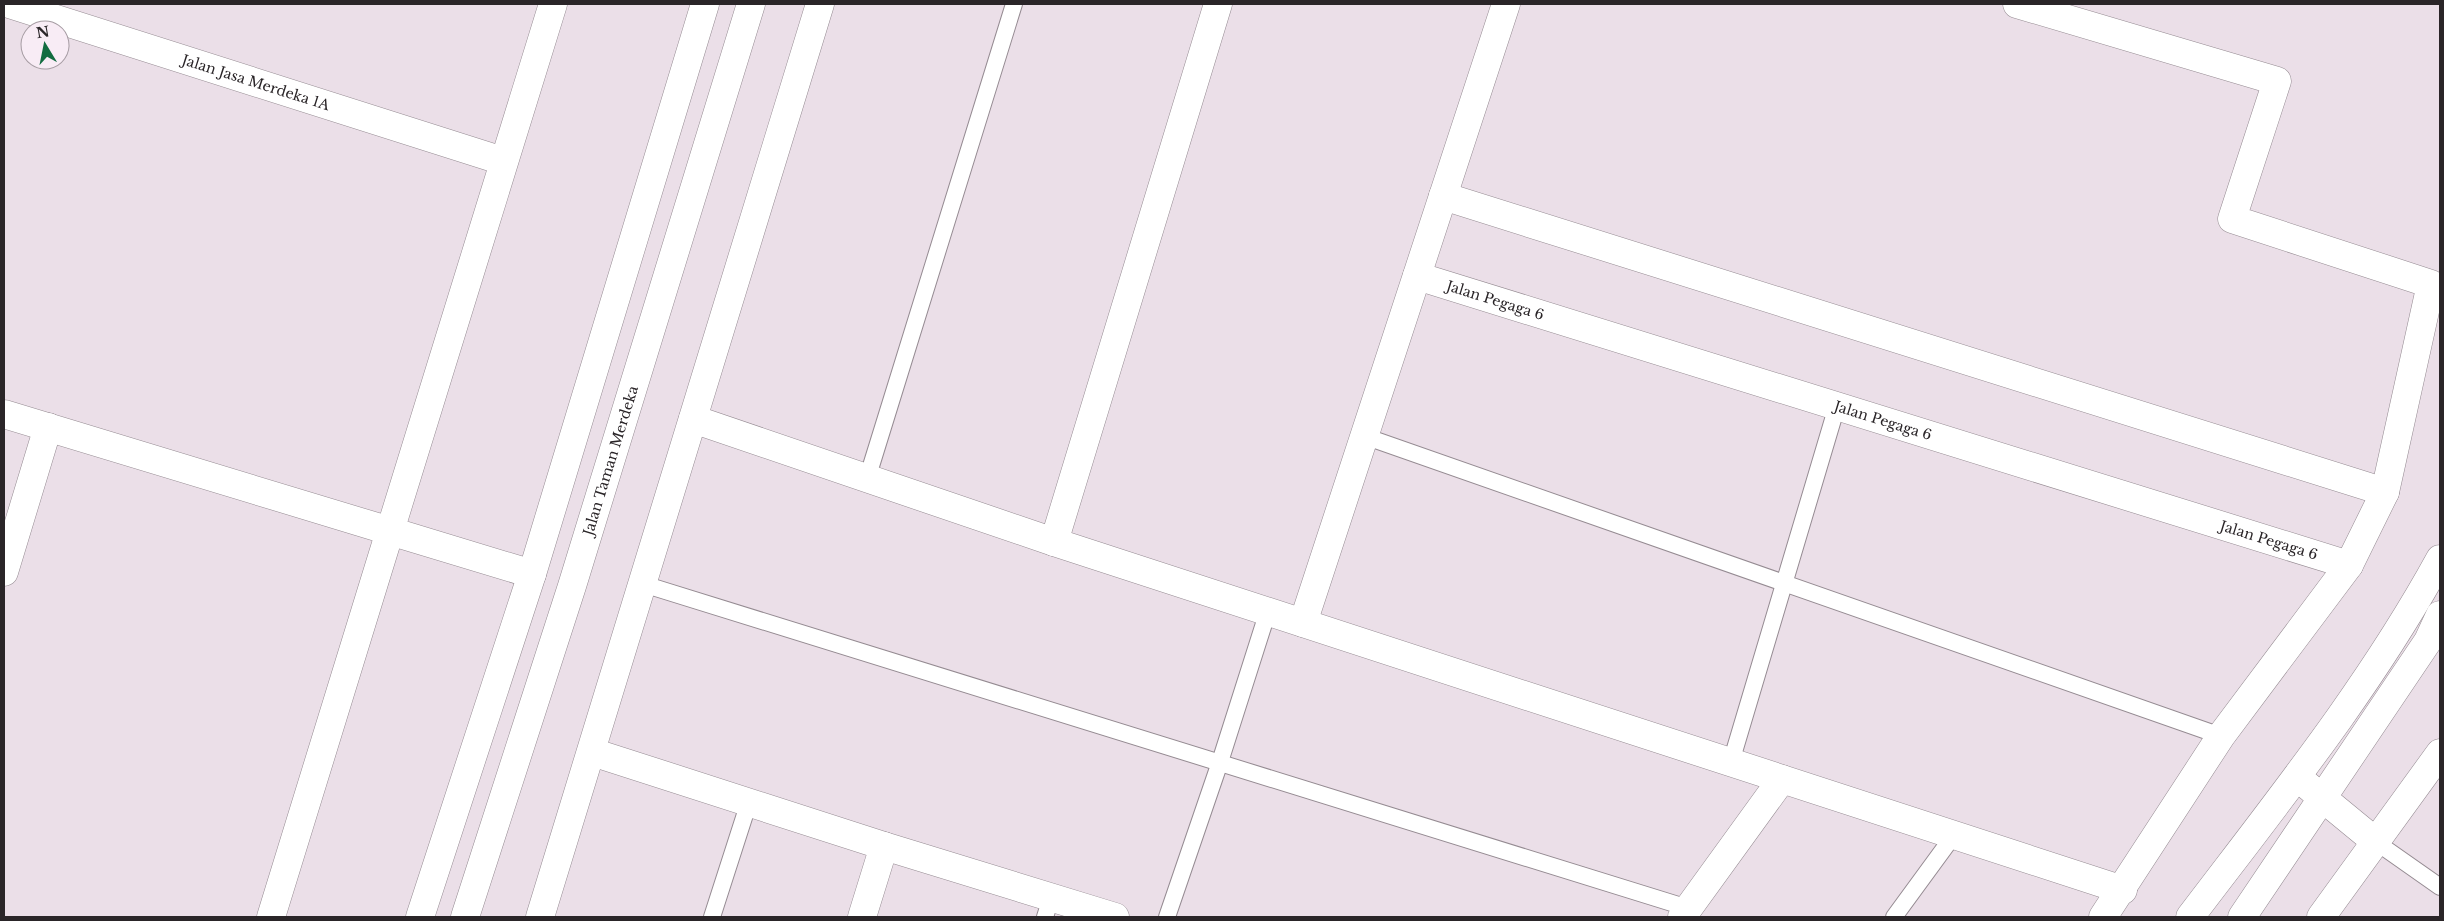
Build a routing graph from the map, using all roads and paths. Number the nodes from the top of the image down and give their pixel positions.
1 (9, 4) edge
2 (553, 4) edge
3 (705, 4) edge
4 (751, 4) edge
5 (820, 4) edge
6 (1014, 4) edge
7 (1218, 4) edge
8 (1506, 4) edge
9 (2017, 4) edge
10 (503, 161) junction
11 (1443, 196) junction
12 (1417, 276) junction
13 (1837, 406) junction
14 (4, 414) edge
15 (693, 419) junction
16 (48, 427) junction
17 (1364, 436) junction
18 (867, 479) junction
19 (2385, 492) junction
20 (390, 531) junction
21 (1054, 542) junction
22 (2440, 560) edge
23 (2349, 565) junction
24 (4, 572) edge
25 (532, 574) junction
26 (1784, 583) junction
27 (643, 584) junction
28 (1268, 611) junction
29 (2440, 615) edge
30 (1303, 622) junction
31 (2221, 736) junction
32 (592, 752) junction
33 (2440, 753) edge
34 (1731, 762) junction
35 (1220, 764) junction
36 (2297, 777) junction
37 (1782, 779) junction
38 (2322, 798) junction
39 (748, 802) junction
40 (1954, 835) junction
41 (2376, 842) junction
42 (884, 846) junction
43 (2440, 887) edge
44 (2123, 890) junction
45 (1048, 907) edge
46 (1685, 913) edge
47 (271, 917) edge
48 (420, 917) edge
49 (465, 917) edge
50 (540, 917) edge
51 (712, 917) edge
52 (862, 917) edge
53 (1115, 917) edge
54 (1167, 917) edge
55 (1894, 917) edge
56 (2104, 917) edge
57 (2190, 917) edge
58 (2242, 917) edge
59 (2321, 917) edge

1 - 10 street, Jalan Jasa Merdeka 1A
2 - 10 street
3 - 25 street
4 - 49 street, Jalan Taman Merdeka
5 - 15 street
6 - 18 lane
7 - 21 street
8 - 11 street
9 - 19 street
10 - 20 street
11 - 12 street
11 - 19 street
12 - 13 street, Jalan Pegaga 6
12 - 17 street
13 - 23 street, Jalan Pegaga 6
13 - 26 lane
14 - 16 street
15 - 18 street
15 - 27 street
16 - 20 street
16 - 24 street
17 - 26 lane
17 - 30 street
18 - 21 street
19 - 23 street
20 - 25 street
20 - 47 street
21 - 28 street
22 - 36 street
23 - 31 street
25 - 48 street
26 - 31 lane
26 - 34 lane
27 - 32 street
27 - 35 lane
28 - 30 street
28 - 35 lane
29 - 38 street
30 - 34 street
31 - 44 street
32 - 39 street
32 - 50 street
33 - 41 street
34 - 37 street
35 - 46 lane
35 - 54 lane
36 - 38 street
36 - 57 street
37 - 40 street
37 - 46 street
38 - 41 street
38 - 58 street
39 - 42 street
39 - 51 lane
40 - 44 street
40 - 55 lane
41 - 43 lane
41 - 59 street
42 - 45 street
42 - 52 street
44 - 56 street
45 - 53 street

